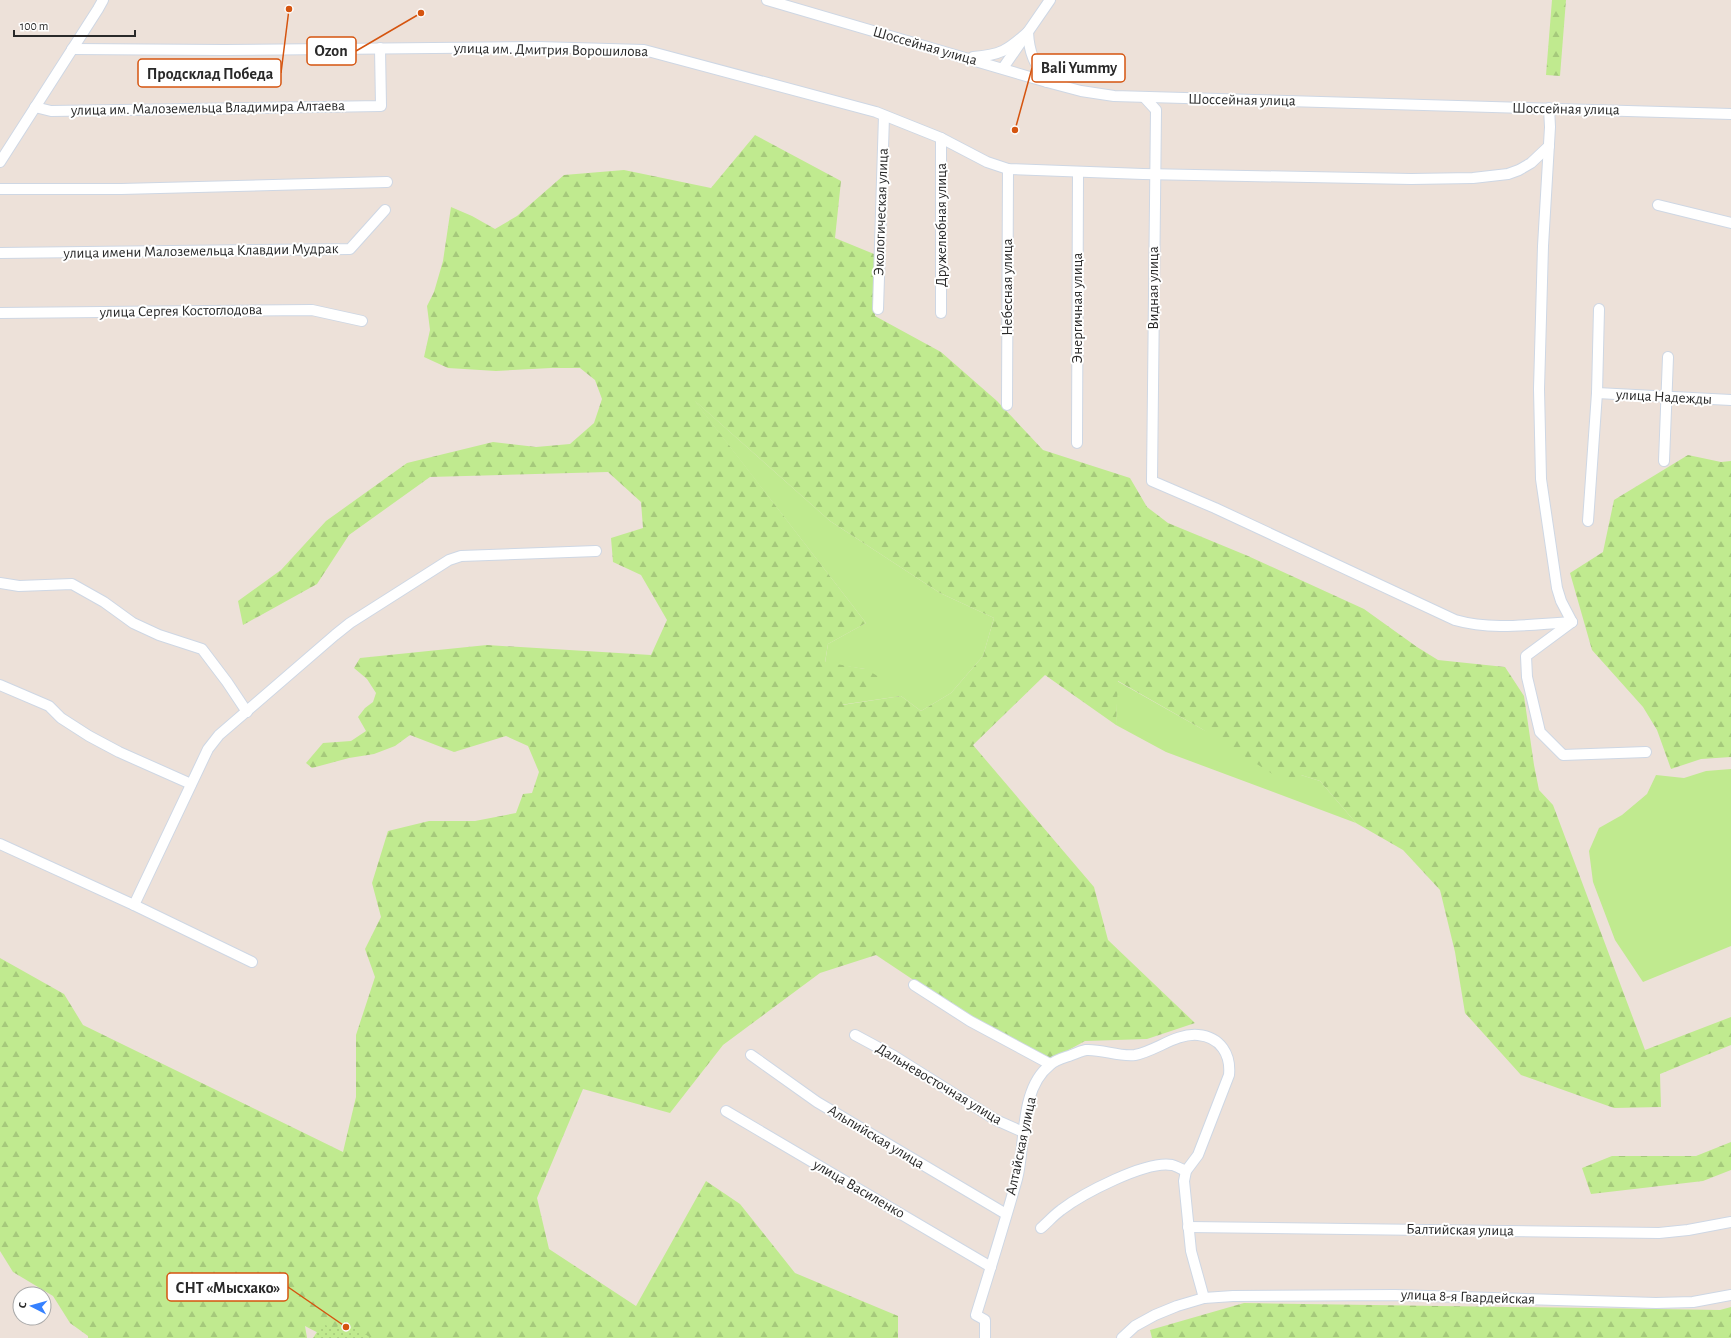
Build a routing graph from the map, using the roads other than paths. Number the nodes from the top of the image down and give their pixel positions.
1 (103, 0) edge
2 (767, 0) edge
3 (1050, 0) edge
4 (1028, 32) junction
5 (380, 48) junction
6 (72, 49) junction
7 (968, 58) junction
8 (1003, 68) junction
9 (1047, 82) junction
10 (1145, 98) junction
11 (35, 107) junction
12 (1549, 108) junction
13 (1731, 114) edge
14 (884, 116) junction
15 (941, 138) junction
16 (1549, 146) junction
17 (0, 162) edge
18 (1008, 169) junction
19 (1078, 172) junction
20 (1154, 174) junction
21 (387, 182) dead end
22 (0, 189) edge
23 (1658, 205) dead end
24 (385, 210) dead end
25 (1731, 223) edge
26 (0, 253) edge
27 (878, 309) dead end
28 (1599, 309) dead end
29 (0, 313) edge
30 (941, 313) dead end
31 (362, 321) dead end
32 (1668, 357) dead end
33 (1597, 393) junction
34 (1666, 398) junction
35 (1731, 400) edge
36 (1007, 405) dead end
37 (1077, 443) dead end
38 (1664, 460) dead end
39 (1588, 521) dead end
40 (596, 551) dead end
41 (0, 583) edge
42 (1572, 622) junction
43 (0, 685) edge
44 (247, 712) junction
45 (1646, 752) dead end
46 (190, 784) junction
47 (0, 844) edge
48 (134, 905) junction
49 (252, 962) dead end
50 (914, 984) dead end
51 (855, 1035) dead end
52 (751, 1055) dead end
53 (1050, 1064) junction
54 (726, 1111) dead end
55 (1023, 1132) junction
56 (1186, 1171) junction
57 (1006, 1214) junction
58 (1731, 1222) edge
59 (1188, 1227) junction
60 (1041, 1228) dead end
61 (991, 1267) junction
62 (1731, 1295) edge
63 (1204, 1298) junction
64 (985, 1338) edge
65 (1122, 1338) edge

1 - 6 street
2 - 7 street, Шоссейная улица
3 - 4 street
4 - 7 street
4 - 8 street
4 - 9 street
5 - 6 street, улица им. Дмитрия Ворошилова
5 - 11 street, улица им. Малоземельца Владимира Алтаева
5 - 14 street, улица им. Дмитрия Ворошилова
6 - 11 street
7 - 8 street, Шоссейная улица
8 - 9 street, Шоссейная улица
9 - 10 street, Шоссейная улица
10 - 12 street, Шоссейная улица
10 - 20 street, Видная улица
11 - 17 street
12 - 13 street, Шоссейная улица
12 - 16 street
14 - 15 street, улица им. Дмитрия Ворошилова
14 - 27 street, Экологическая улица
15 - 18 street, улица им. Дмитрия Ворошилова
15 - 30 street, Дружелюбная улица
16 - 20 street, улица им. Дмитрия Ворошилова
16 - 42 street
18 - 19 street, улица им. Дмитрия Ворошилова
18 - 36 street, Небесная улица
19 - 20 street, улица им. Дмитрия Ворошилова
19 - 37 street, Энергичная улица
20 - 42 street, Видная улица
21 - 22 street
23 - 25 street
24 - 26 street, улица имени Малоземельца Клавдии Мудрак
28 - 33 street, улица Надежды
29 - 31 street, улица Сергея Костоглодова
32 - 34 street
33 - 34 street, улица Надежды
33 - 39 street, улица Надежды
34 - 35 street, улица Надежды
34 - 38 street
40 - 44 street
41 - 44 street
42 - 45 street
43 - 46 street
44 - 46 street
46 - 48 street
47 - 48 street
48 - 49 street
50 - 53 street
51 - 55 street, Дальневосточная улица
52 - 57 street, Альпийская улица
53 - 55 street, Алтайская улица
53 - 56 street, Алтайская улица
54 - 61 street, улица Василенко
55 - 57 street, Алтайская улица
56 - 59 street
56 - 60 street
57 - 61 street, Алтайская улица
58 - 59 street, Балтийская улица
59 - 63 street
61 - 64 street, Алтайская улица
62 - 63 street, улица 8-я Гвардейская
63 - 65 street, улица 8-я Гвардейская

